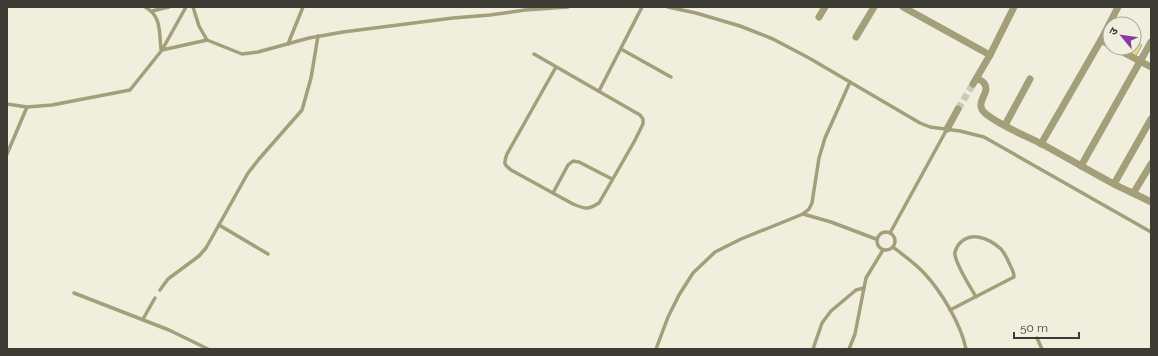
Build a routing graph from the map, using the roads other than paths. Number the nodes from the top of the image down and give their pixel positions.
1 (145, 7) edge
2 (169, 7) edge
3 (186, 7) edge
4 (193, 7) edge
5 (303, 7) edge
6 (568, 7) edge
7 (642, 7) edge
8 (668, 7) edge
9 (825, 7) edge
10 (874, 7) edge
11 (903, 7) edge
12 (1014, 7) edge
13 (1118, 7) edge
14 (152, 11) junction
15 (819, 17) dead end
16 (318, 36) junction
17 (856, 37) dead end
18 (207, 40) junction
19 (1101, 40) joint
20 (1151, 42) edge
21 (288, 44) junction
22 (621, 49) junction
23 (162, 50) junction
24 (534, 54) dead end
25 (990, 55) junction
26 (1129, 56) edge
27 (1140, 62) junction
28 (556, 67) junction
29 (1151, 67) edge
30 (671, 77) dead end
31 (1030, 79) dead end
32 (850, 82) junction
33 (599, 91) junction
34 (7, 104) edge
35 (27, 107) junction
36 (958, 110) tunnel mouth
37 (1151, 119) edge
38 (1005, 125) junction
39 (947, 129) junction
40 (1042, 144) junction
41 (7, 154) edge
42 (1151, 164) edge
43 (1081, 166) junction
44 (612, 179) junction
45 (1114, 184) junction
46 (1134, 192) junction
47 (552, 193) junction
48 (1151, 202) edge
49 (803, 214) junction
50 (219, 225) junction
51 (1151, 232) edge
52 (890, 233) junction
53 (876, 239) junction
54 (893, 247) junction
55 (883, 250) junction
56 (268, 254) dead end
57 (864, 288) junction
58 (160, 290) dead end
59 (74, 293) dead end
60 (976, 297) junction
61 (155, 298) dead end
62 (950, 310) junction
63 (143, 319) junction
64 (1037, 338) dead end
65 (208, 349) edge
66 (656, 349) edge
67 (813, 349) edge
68 (849, 349) edge
69 (966, 349) edge
70 (1042, 349) edge

1 - 14 lane
2 - 14 lane
3 - 23 lane
4 - 18 lane
5 - 21 lane
6 - 16 lane
7 - 22 lane
8 - 32 lane
9 - 15 street
10 - 17 street
11 - 25 street
12 - 25 street
13 - 19 street
14 - 23 lane
16 - 21 lane
16 - 50 lane
18 - 21 lane
18 - 23 lane
19 - 40 street
20 - 27 street
22 - 30 lane
22 - 33 lane
23 - 35 lane
24 - 28 lane
25 - 38 street
26 - 27 street
27 - 29 street
27 - 43 street
28 - 33 lane
28 - 47 lane
31 - 38 street
32 - 39 lane
32 - 49 lane
33 - 44 lane
34 - 35 lane
35 - 41 lane
36 - 39 street
37 - 45 street
38 - 40 street
39 - 51 lane
39 - 52 lane
40 - 43 street
42 - 46 street
43 - 45 street
44 - 47 lane
44 - 47 lane
45 - 46 street
46 - 48 street
49 - 53 lane
49 - 66 lane
50 - 56 lane
50 - 58 lane
52 - 53 lane
52 - 54 lane
53 - 55 lane
54 - 55 lane
54 - 62 lane
55 - 57 lane
57 - 67 lane
57 - 68 lane
59 - 63 lane
60 - 60 lane
60 - 62 lane
61 - 63 lane
62 - 69 lane
63 - 65 lane
64 - 70 lane

